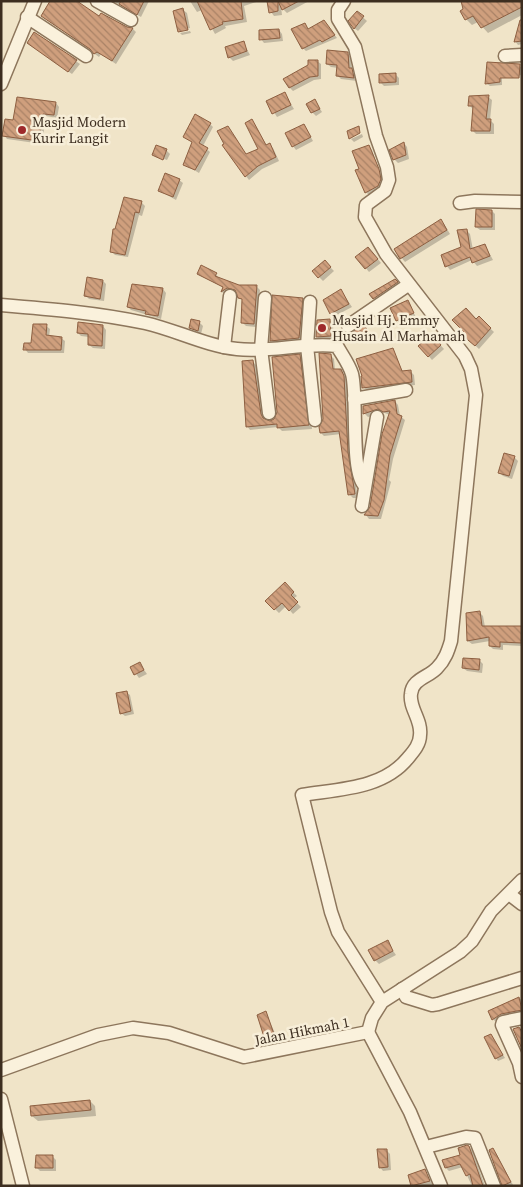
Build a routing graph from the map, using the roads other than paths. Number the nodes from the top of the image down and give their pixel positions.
1 (35, 1) edge
2 (97, 1) edge
3 (344, 1) edge
4 (27, 17) junction
5 (131, 20) dead end
6 (522, 55) edge
7 (86, 56) dead end
8 (506, 56) dead end
9 (1, 84) edge
10 (522, 202) edge
11 (460, 203) dead end
12 (408, 285) junction
13 (230, 296) dead end
14 (265, 298) dead end
15 (310, 302) dead end
16 (1, 305) edge
17 (348, 326) dead end
18 (306, 346) junction
19 (224, 347) junction
20 (262, 349) junction
21 (406, 390) dead end
22 (354, 399) junction
23 (269, 414) dead end
24 (377, 418) dead end
25 (315, 420) dead end
26 (366, 486) junction
27 (362, 506) dead end
28 (522, 880) edge
29 (508, 894) junction
30 (522, 904) edge
31 (522, 978) edge
32 (402, 989) junction
33 (382, 1002) junction
34 (522, 1018) edge
35 (368, 1032) junction
36 (1, 1070) edge
37 (522, 1077) edge
38 (1, 1099) edge
39 (426, 1147) junction
40 (23, 1186) edge
41 (441, 1186) edge
42 (494, 1186) edge

1 - 4 street
2 - 5 street
3 - 12 street
4 - 7 street
4 - 9 street
6 - 8 street
10 - 11 street
12 - 17 street
12 - 33 street
13 - 19 street
14 - 20 street
15 - 18 street
16 - 19 street
18 - 20 street
18 - 22 street
18 - 25 street
19 - 20 street
20 - 23 street
21 - 22 street
22 - 26 street
24 - 26 street
26 - 27 street
28 - 29 street, Jalan Hikmah 1
29 - 30 street
29 - 32 street, Jalan Hikmah 1
31 - 32 street
32 - 33 street, Jalan Hikmah 1
33 - 35 street, Jalan Hikmah 1
34 - 37 street
35 - 36 street, Jalan Hikmah 1
35 - 39 street
38 - 40 street
39 - 41 street
39 - 42 street

